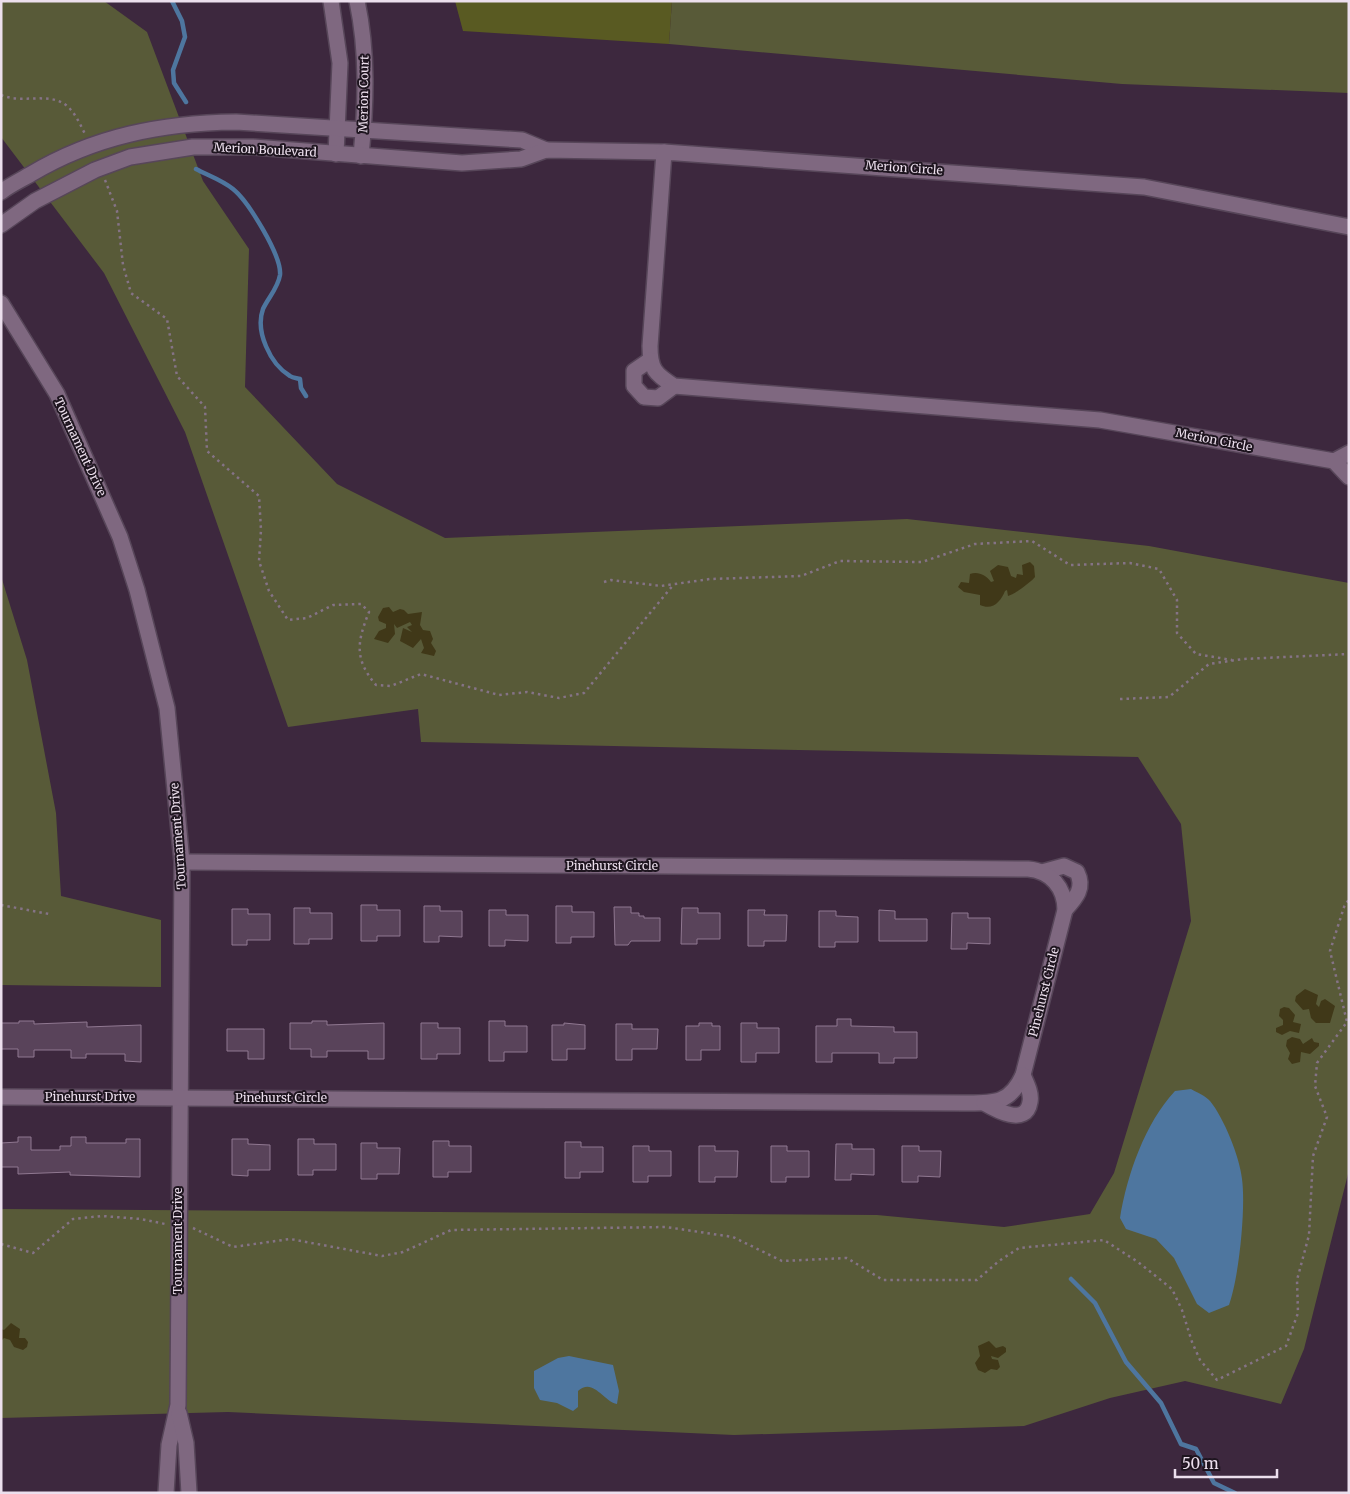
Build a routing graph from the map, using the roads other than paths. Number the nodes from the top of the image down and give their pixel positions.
1 (331, 1) edge
2 (357, 1) edge
3 (337, 128) junction
4 (364, 130) junction
5 (546, 150) junction
6 (664, 152) junction
7 (336, 154) junction
8 (361, 156) junction
9 (1, 192) edge
10 (1, 225) edge
11 (1349, 227) edge
12 (1, 303) edge
13 (650, 360) junction
14 (674, 386) junction
15 (1349, 453) edge
16 (1334, 461) junction
17 (1349, 478) edge
18 (182, 862) junction
19 (1042, 872) junction
20 (1065, 910) junction
21 (1023, 1075) junction
22 (1, 1096) edge
23 (179, 1098) junction
24 (984, 1103) junction
25 (178, 1406) junction
26 (166, 1493) edge
27 (188, 1493) edge

1 - 3 street, Merion Court
2 - 4 street, Merion Court
3 - 4 street, Merion Boulevard
3 - 7 street, Merion Court
3 - 9 street, Merion Boulevard
4 - 5 street, Merion Boulevard
4 - 8 street, Merion Court
5 - 6 street, Merion Boulevard
5 - 8 street, Merion Boulevard
6 - 11 street, Merion Circle
6 - 13 street
7 - 8 street, Merion Boulevard
7 - 10 street, Merion Boulevard
12 - 18 street, Tournament Drive
13 - 14 street
13 - 14 street
14 - 16 street, Merion Circle
15 - 16 street
16 - 17 street
18 - 19 street, Pinehurst Circle
18 - 23 street, Tournament Drive
19 - 20 street
19 - 20 street, Pinehurst Circle
20 - 21 street, Pinehurst Circle
21 - 24 street, Pinehurst Circle
21 - 24 street, Pinehurst Circle
22 - 23 street, Pinehurst Drive
23 - 24 street, Pinehurst Circle
23 - 25 street, Tournament Drive
25 - 26 street, Tournament Drive
25 - 27 street, Tournament Drive

